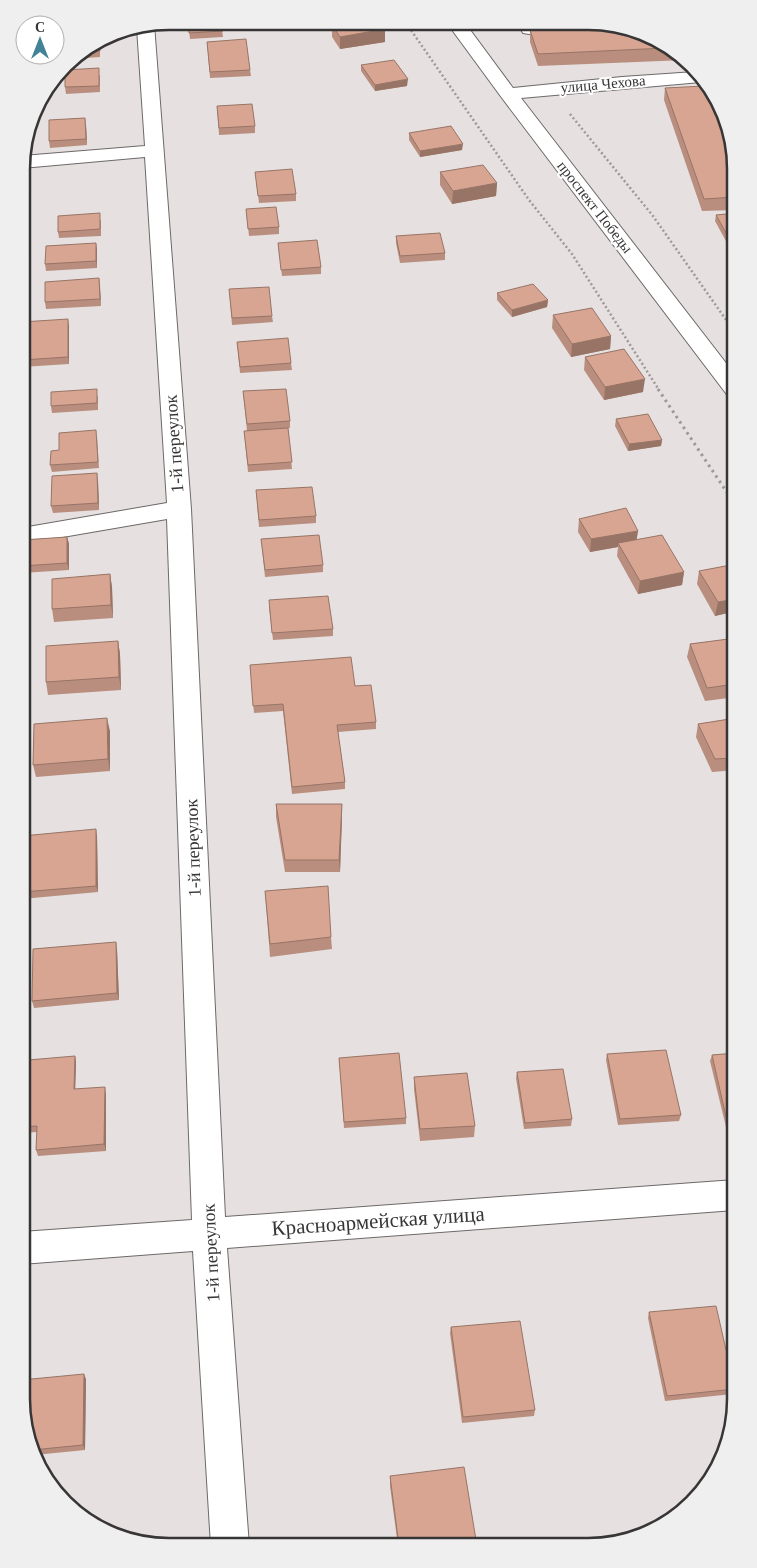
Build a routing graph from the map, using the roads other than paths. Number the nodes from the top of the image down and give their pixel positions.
1 (462, 30) edge
2 (146, 32) edge
3 (692, 77) edge
4 (508, 94) junction
5 (154, 151) junction
6 (30, 161) edge
7 (727, 378) edge
8 (179, 509) junction
9 (30, 535) edge
10 (727, 1196) edge
11 (209, 1233) junction
12 (30, 1247) edge
13 (229, 1538) edge

1 - 4 street, проспект Победы
2 - 5 street, 1-й переулок
3 - 4 street, улица Чехова
4 - 7 street, проспект Победы
5 - 6 street
5 - 8 street, 1-й переулок
8 - 9 street
8 - 11 street, 1-й переулок
10 - 11 street, Красноармейская улица
11 - 12 street, Красноармейская улица
11 - 13 street, 1-й переулок

